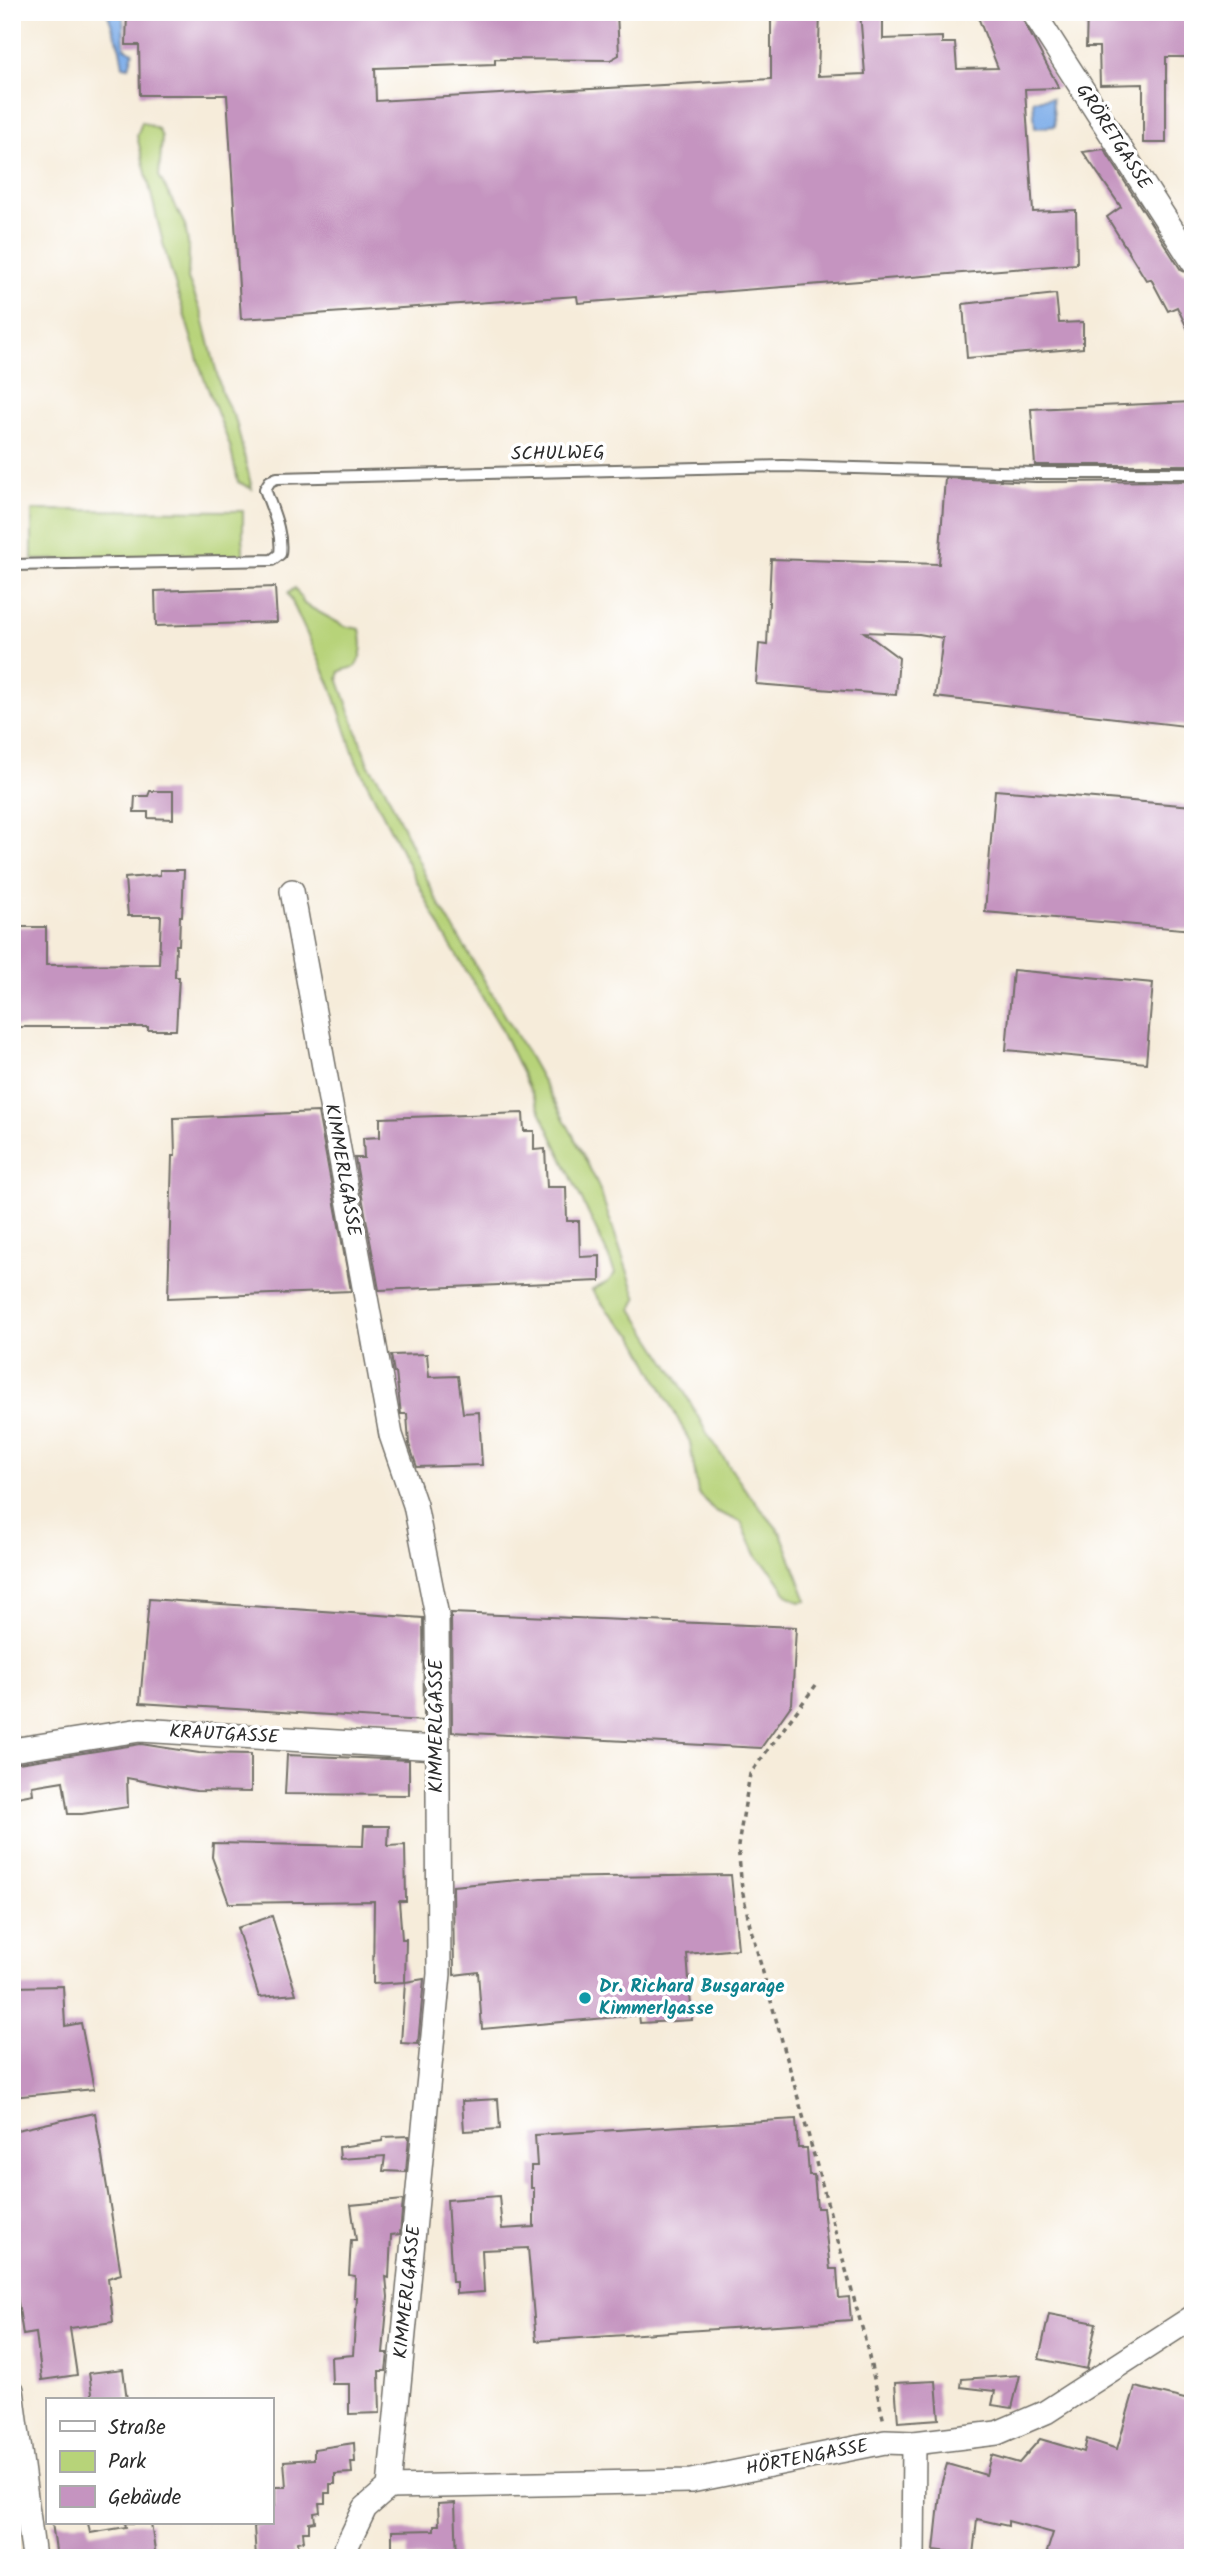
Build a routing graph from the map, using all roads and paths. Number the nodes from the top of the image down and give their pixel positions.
1 (1033, 12) edge
2 (1193, 262) edge
3 (1193, 473) edge
4 (12, 565) edge
5 (292, 891) dead end
6 (816, 1685) dead end
7 (437, 1748) junction
8 (12, 1751) edge
9 (1193, 2317) edge
10 (12, 2390) edge
11 (885, 2442) junction
12 (914, 2443) junction
13 (389, 2487) junction
14 (34, 2558) edge
15 (341, 2558) edge
16 (913, 2558) edge

1 - 2 street, GRÖRETGASSE
3 - 4 lane, SCHULWEG
5 - 7 street, KIMMERLGASSE
6 - 11 path
7 - 8 street, KRAUTGASSE
7 - 13 street, KIMMERLGASSE
9 - 12 street, HÖRTENGASSE
10 - 14 street
11 - 12 street, HÖRTENGASSE
11 - 13 street, HÖRTENGASSE
12 - 16 street
13 - 15 street

